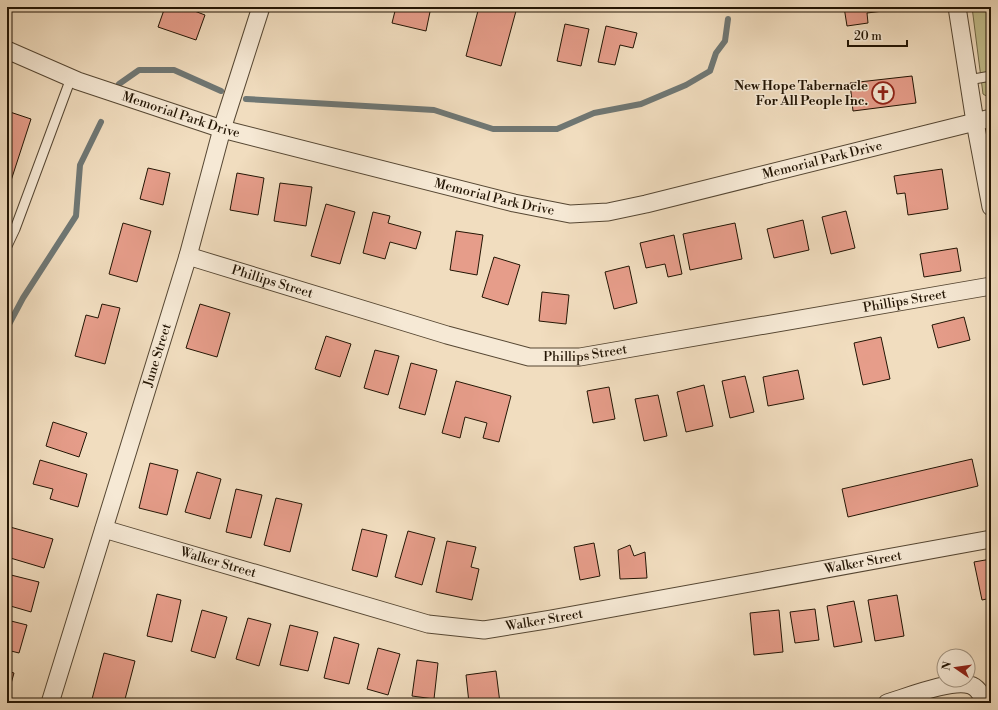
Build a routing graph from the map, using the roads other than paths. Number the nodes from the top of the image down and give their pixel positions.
1 (261, 7) edge
2 (957, 7) edge
3 (7, 50) edge
4 (991, 76) edge
5 (71, 78) junction
6 (968, 80) junction
7 (983, 120) edge
8 (222, 128) junction
9 (991, 207) edge
10 (7, 246) edge
11 (188, 256) junction
12 (991, 286) edge
13 (104, 529) junction
14 (991, 539) edge
15 (50, 703) edge
16 (887, 703) edge
17 (986, 703) edge

1 - 8 street, June Street
2 - 6 street
3 - 5 street, Memorial Park Drive
4 - 6 lane
5 - 8 street, Memorial Park Drive
5 - 10 lane
6 - 7 street
7 - 8 street, Memorial Park Drive
7 - 9 street
8 - 11 street, June Street
11 - 12 street, Phillips Street
11 - 13 street, June Street
13 - 14 street, Walker Street
13 - 15 street, June Street
16 - 17 street

